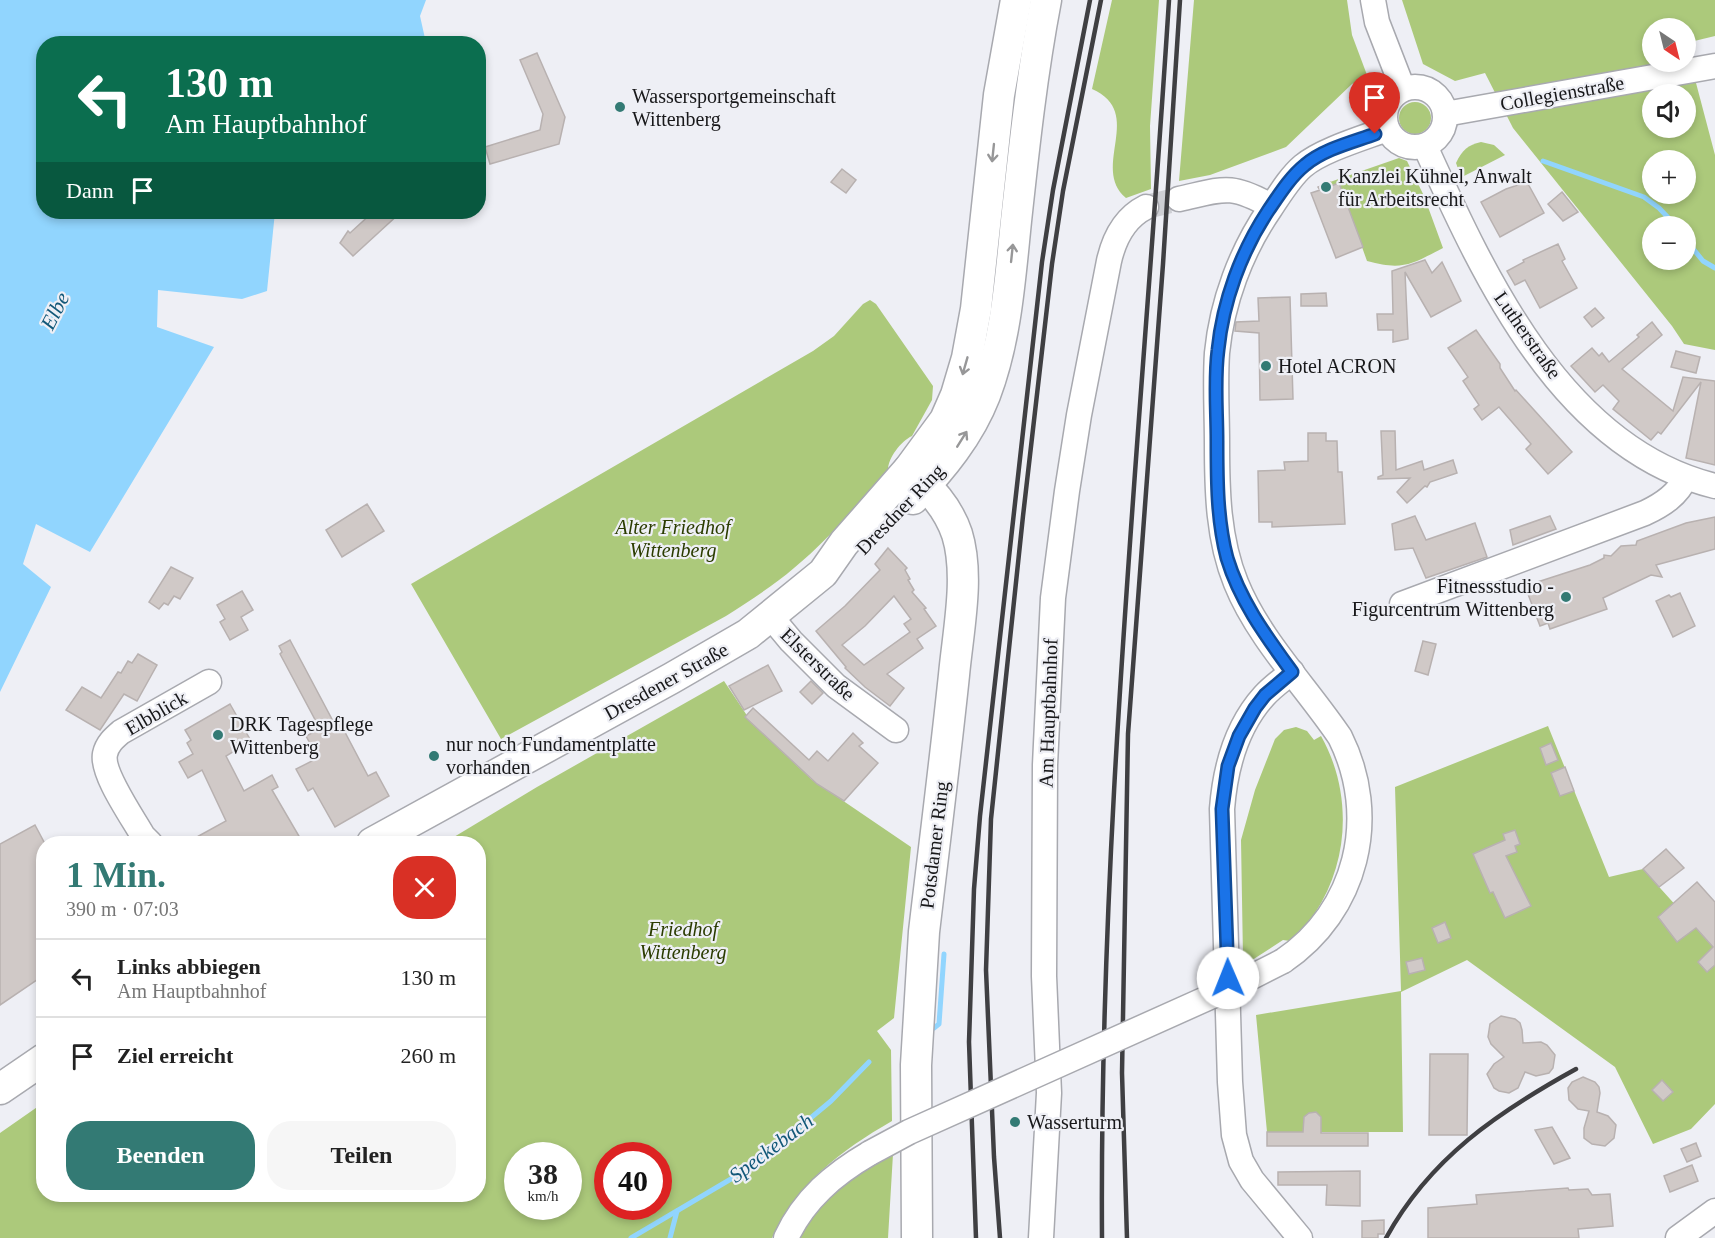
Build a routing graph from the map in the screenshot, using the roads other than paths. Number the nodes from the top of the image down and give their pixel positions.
1 (1016, 0) edge
2 (1046, 0) edge
3 (1373, 0) edge
4 (1715, 66) edge
5 (1403, 89) junction
6 (1445, 114) junction
7 (1387, 129) junction
8 (1425, 146) junction
9 (1179, 199) tunnel mouth
10 (1271, 206) junction
11 (1146, 207) tunnel mouth
12 (918, 477) junction
13 (1685, 477) junction
14 (1715, 486) edge
15 (823, 573) joint
16 (1402, 604) dead end
17 (771, 617) junction
18 (1292, 672) junction
19 (209, 682) dead end
20 (896, 730) dead end
21 (143, 836) edge
22 (385, 836) edge
23 (36, 1064) edge
24 (0, 1089) edge
25 (1715, 1211) edge
26 (786, 1238) edge
27 (918, 1238) edge
28 (1041, 1238) edge
29 (1300, 1238) edge
30 (1678, 1238) edge

1 -> 12 main road, Dresdner Ring
12 -> 2 main road, Dresdner Ring
3 - 5 street
4 - 6 street, Collegienstraße
5 - 6 street
5 - 7 street
6 - 8 street
7 - 8 street
7 - 10 street
8 - 13 street, Lutherstraße
9 - 10 street
10 - 18 street
11 - 28 street, Am Hauptbahnhof
12 - 15 main road, Dresdner Ring
12 - 27 main road, Potsdamer Ring
13 - 14 street, Lutherstraße
13 - 16 street
15 - 17 main road, Dresdener Straße
17 - 20 street, Elsterstraße
17 - 22 main road, Dresdener Straße
18 - 26 street, bridge
18 - 29 street
19 - 21 street, Elbblick
23 - 24 main road
25 - 30 street

